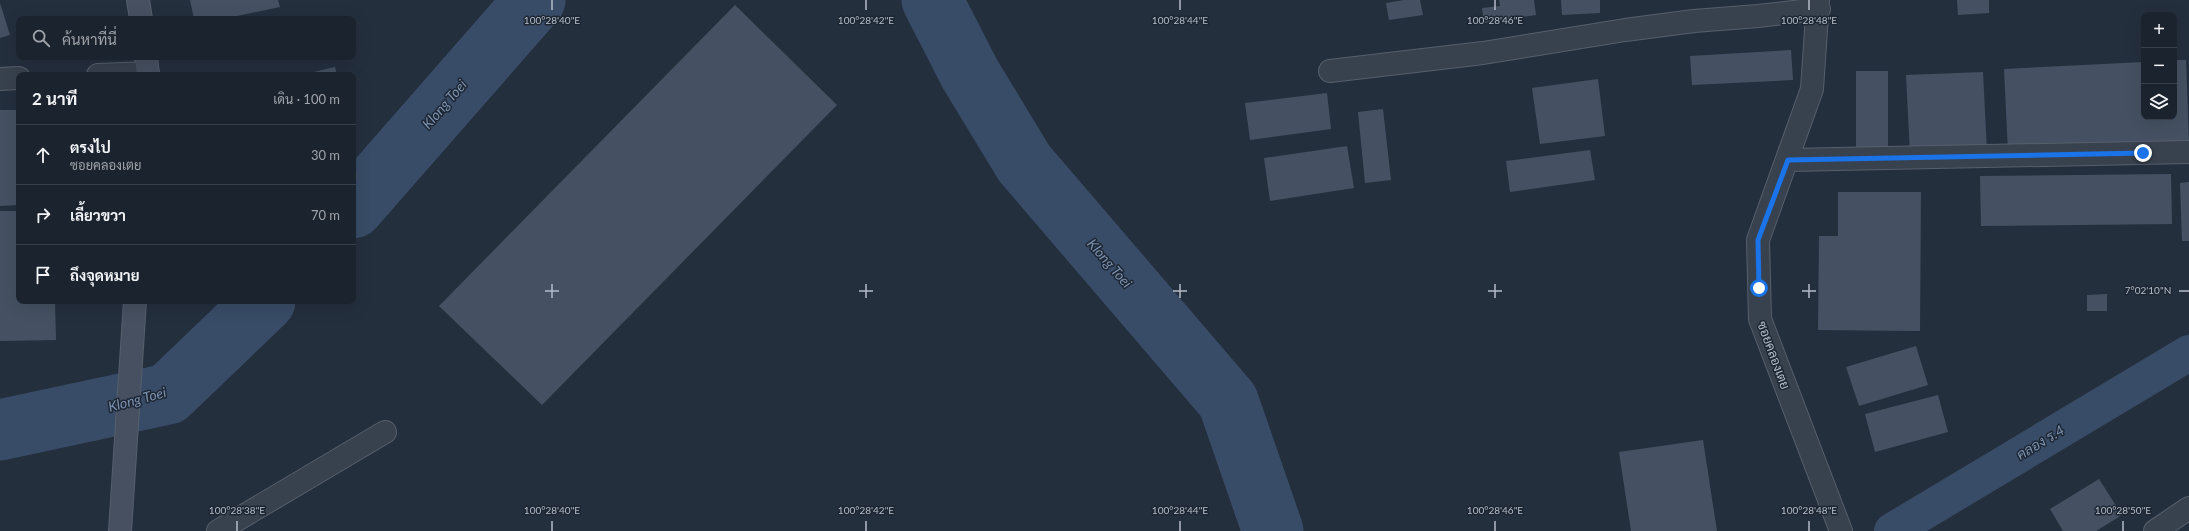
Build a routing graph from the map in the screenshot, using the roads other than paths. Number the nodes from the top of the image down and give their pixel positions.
1 (138, 0) edge
2 (1818, 4) edge
3 (141, 16) edge
4 (148, 68) edge
5 (1330, 71) dead end
6 (119, 72) edge
7 (16, 78) edge
8 (0, 79) edge
9 (2189, 152) edge
10 (1788, 160) junction
11 (135, 304) edge
12 (385, 432) dead end
13 (2189, 508) edge
14 (1838, 525) edge
15 (120, 531) edge
16 (218, 531) edge
17 (2155, 531) edge

1 - 3 street
2 - 5 street
2 - 10 street, ซอยคลองเตย
4 - 6 street
7 - 8 street
9 - 10 street
10 - 14 street, ซอยคลองเตย
11 - 15 street
12 - 16 street
13 - 17 street

